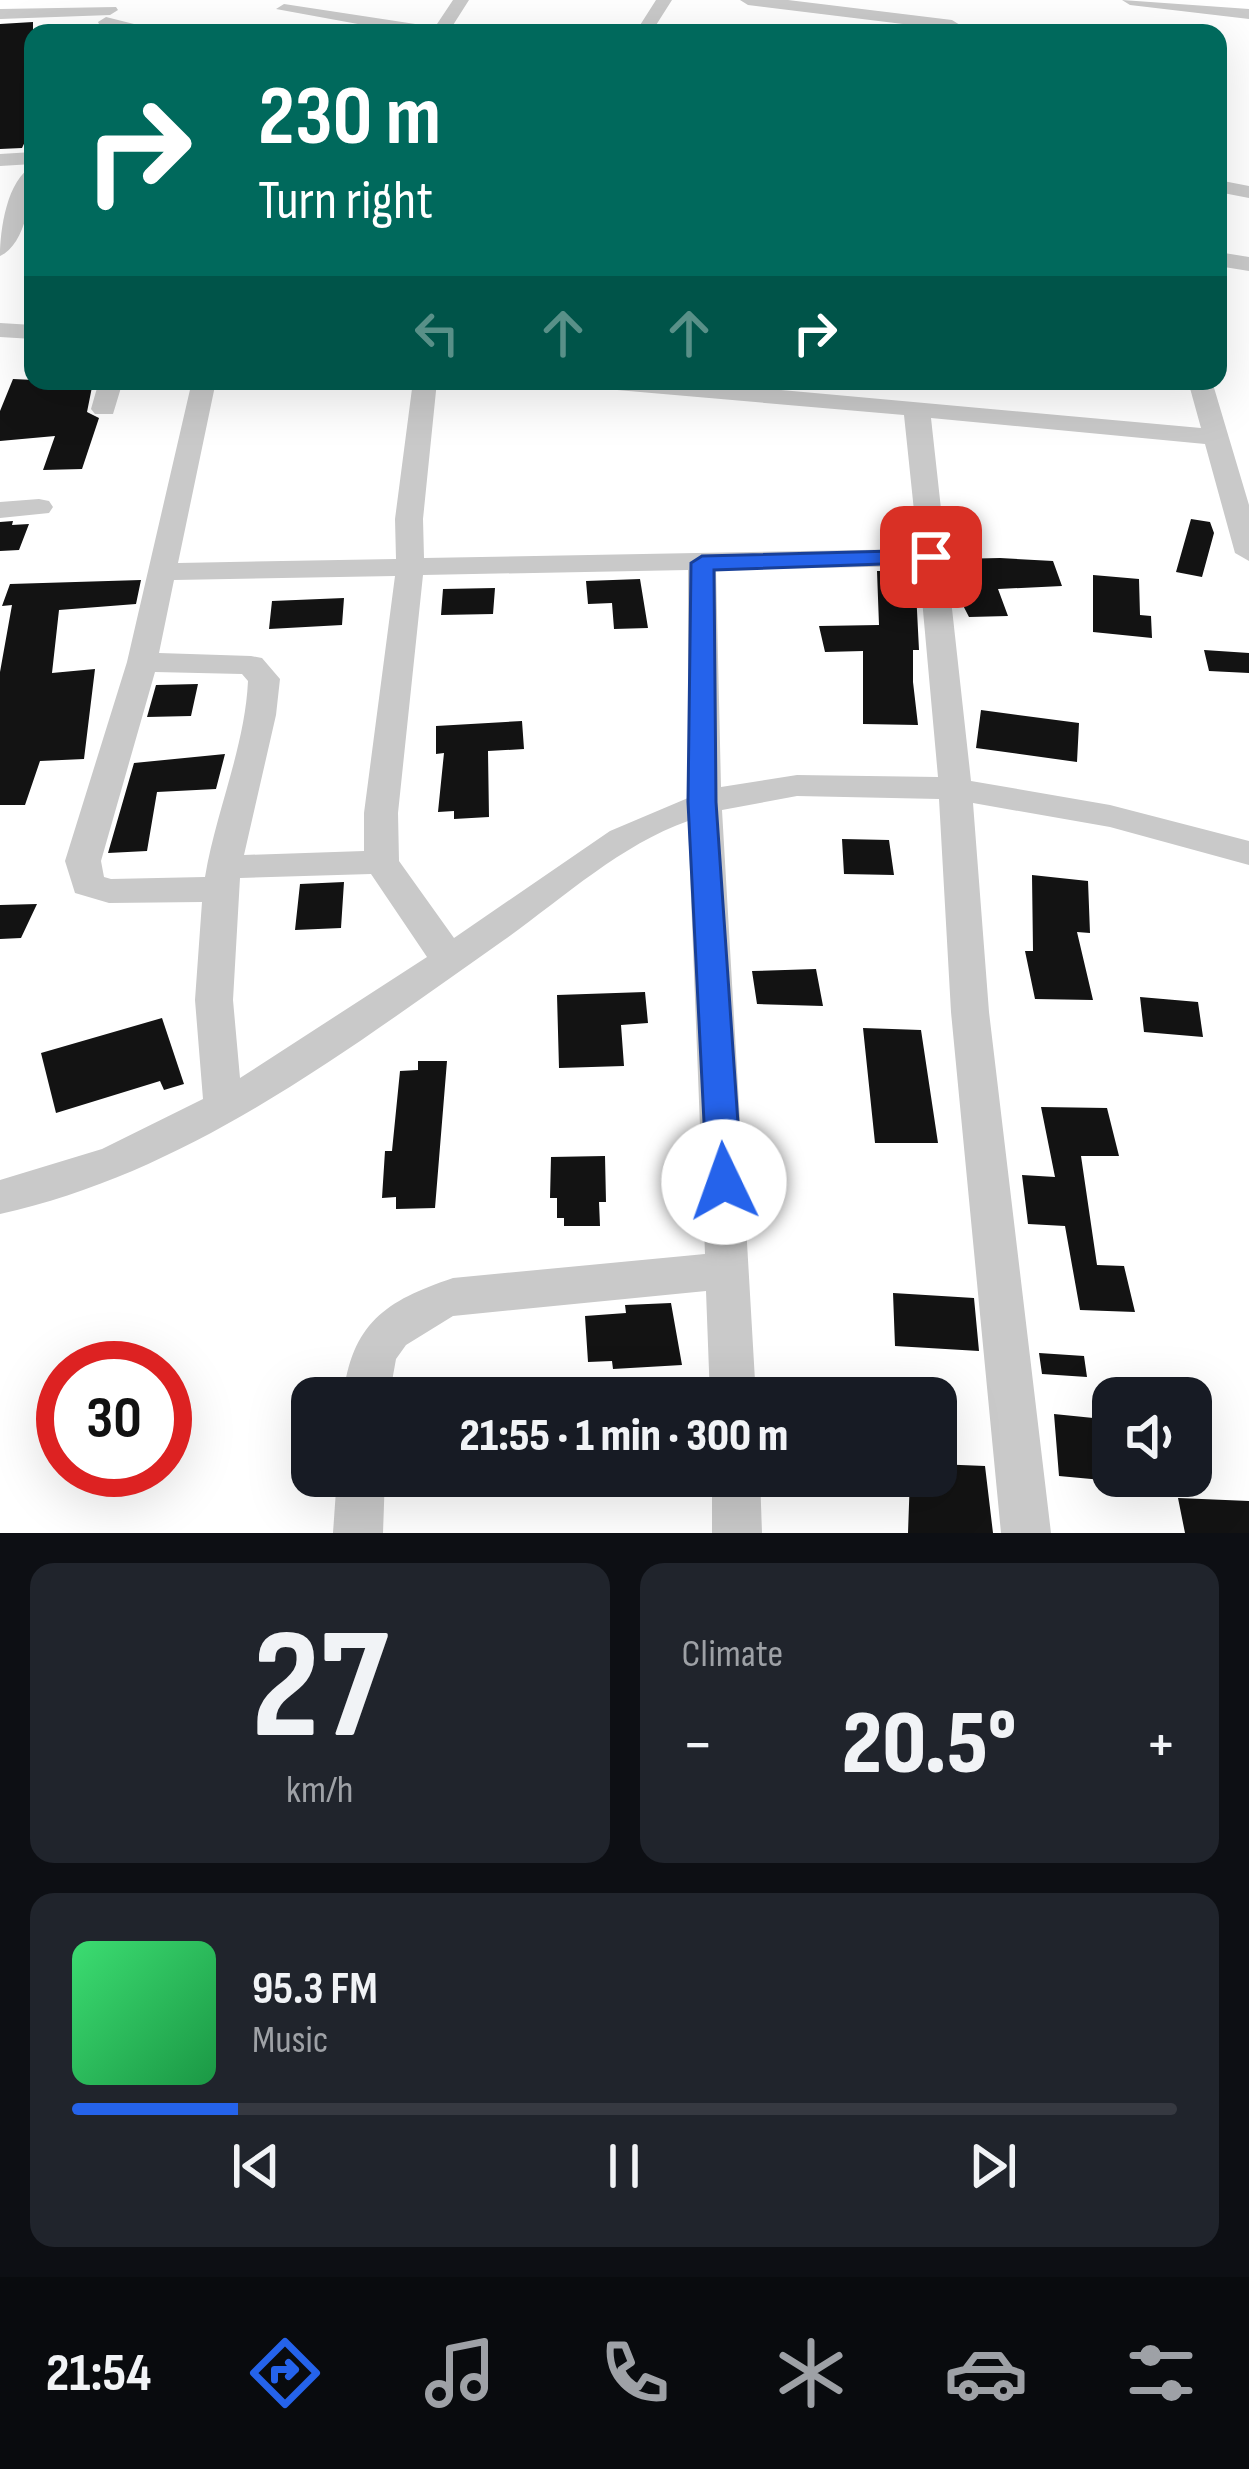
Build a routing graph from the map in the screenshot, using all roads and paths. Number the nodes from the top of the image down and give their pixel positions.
1 (748, 0) edge
2 (1130, 0) edge
3 (283, 10) edge
4 (0, 14) edge
5 (1249, 14) edge
6 (108, 16) edge
7 (379, 24) edge
8 (940, 24) edge
9 (8, 210) edge
10 (0, 250) edge
11 (109, 390) edge
12 (203, 390) edge
13 (424, 390) edge
14 (721, 390) edge
15 (1202, 390) edge
16 (914, 409) junction
17 (104, 410) dead end
18 (1214, 437) junction
19 (39, 507) dead end
20 (0, 509) edge
21 (1249, 553) edge
22 (931, 557) junction
23 (702, 563) junction
24 (410, 567) junction
25 (159, 572) junction
26 (142, 662) junction
27 (954, 790) junction
28 (702, 802) junction
29 (1249, 853) edge
30 (381, 862) junction
31 (223, 878) junction
32 (449, 960) junction
33 (225, 1107) junction
34 (0, 1197) edge
35 (729, 1270) junction
36 (369, 1377) edge
37 (732, 1377) edge
38 (360, 1497) edge
39 (736, 1497) edge
40 (358, 1533) edge
41 (737, 1533) edge
42 (1026, 1533) edge

1 - 8 street
2 - 5 street
3 - 7 street
4 - 6 street
9 - 10 street
11 - 17 street
12 - 25 street
13 - 24 street
14 - 16 street
15 - 18 street
16 - 18 street
16 - 22 street
18 - 21 street
19 - 20 street
22 - 23 street
22 - 27 street
23 - 24 street
23 - 28 street
24 - 25 street
24 - 30 street
25 - 26 street
26 - 31 street
26 - 31 street
27 - 28 street
27 - 29 street
27 - 42 street
28 - 32 street
28 - 35 street
30 - 31 street
30 - 32 street
31 - 33 street
32 - 33 street
33 - 34 street
35 - 36 street
35 - 37 street
38 - 40 street
39 - 41 street

